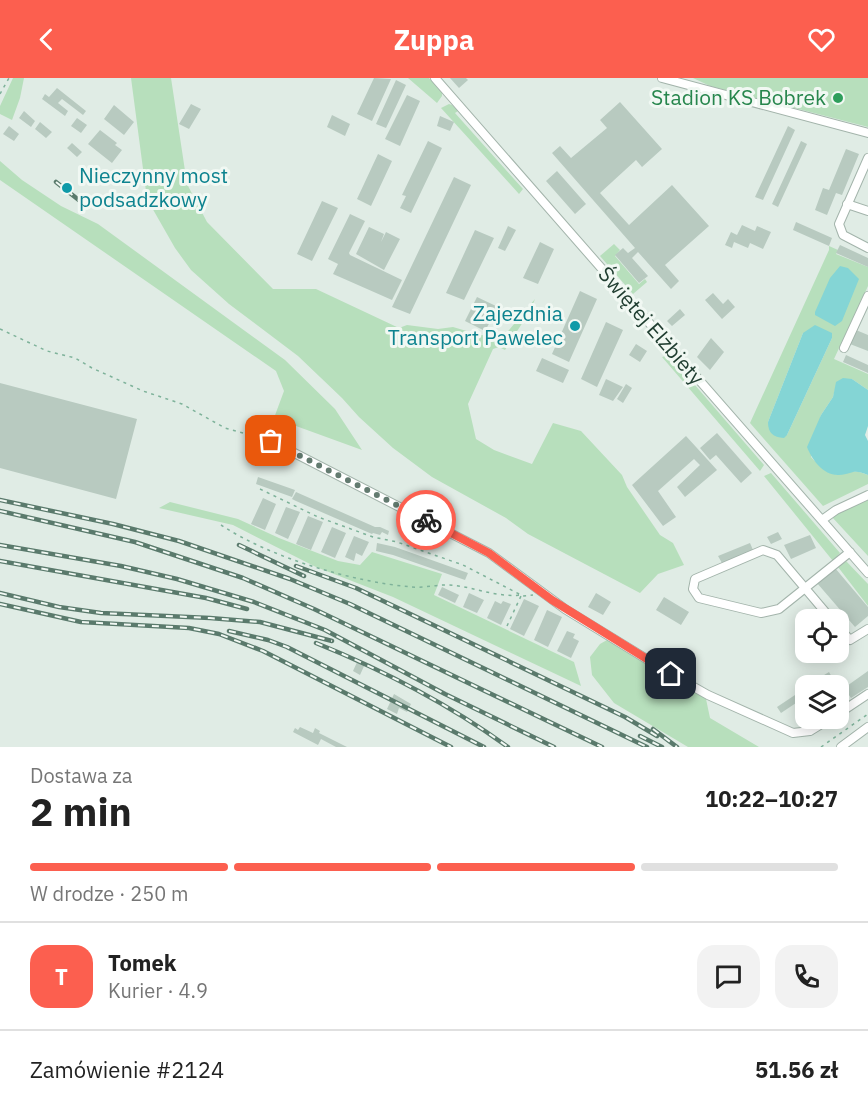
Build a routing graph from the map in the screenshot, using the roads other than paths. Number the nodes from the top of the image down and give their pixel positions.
1 (435, 78) edge
2 (662, 78) edge
3 (868, 133) edge
4 (868, 158) edge
5 (847, 204) junction
6 (868, 211) edge
7 (868, 248) edge
8 (868, 296) edge
9 (844, 348) dead end
10 (271, 441) road end
11 (868, 495) edge
12 (822, 520) junction
13 (850, 552) junction
14 (868, 573) edge
15 (804, 587) junction
16 (823, 609) edge
17 (868, 629) edge
18 (849, 639) edge
19 (868, 694) edge
20 (849, 707) edge
21 (868, 727) edge
22 (813, 729) edge
23 (841, 747) edge

1 - 12 street, Świętej Elżbiety
2 - 3 street
4 - 5 street
5 - 6 street
5 - 7 street
8 - 9 street
10 - 22 street
11 - 12 street
12 - 13 street, Świętej Elżbiety
13 - 14 street, Świętej Elżbiety
13 - 15 street
15 - 15 street
15 - 16 street
17 - 18 street
19 - 20 street
21 - 23 street

